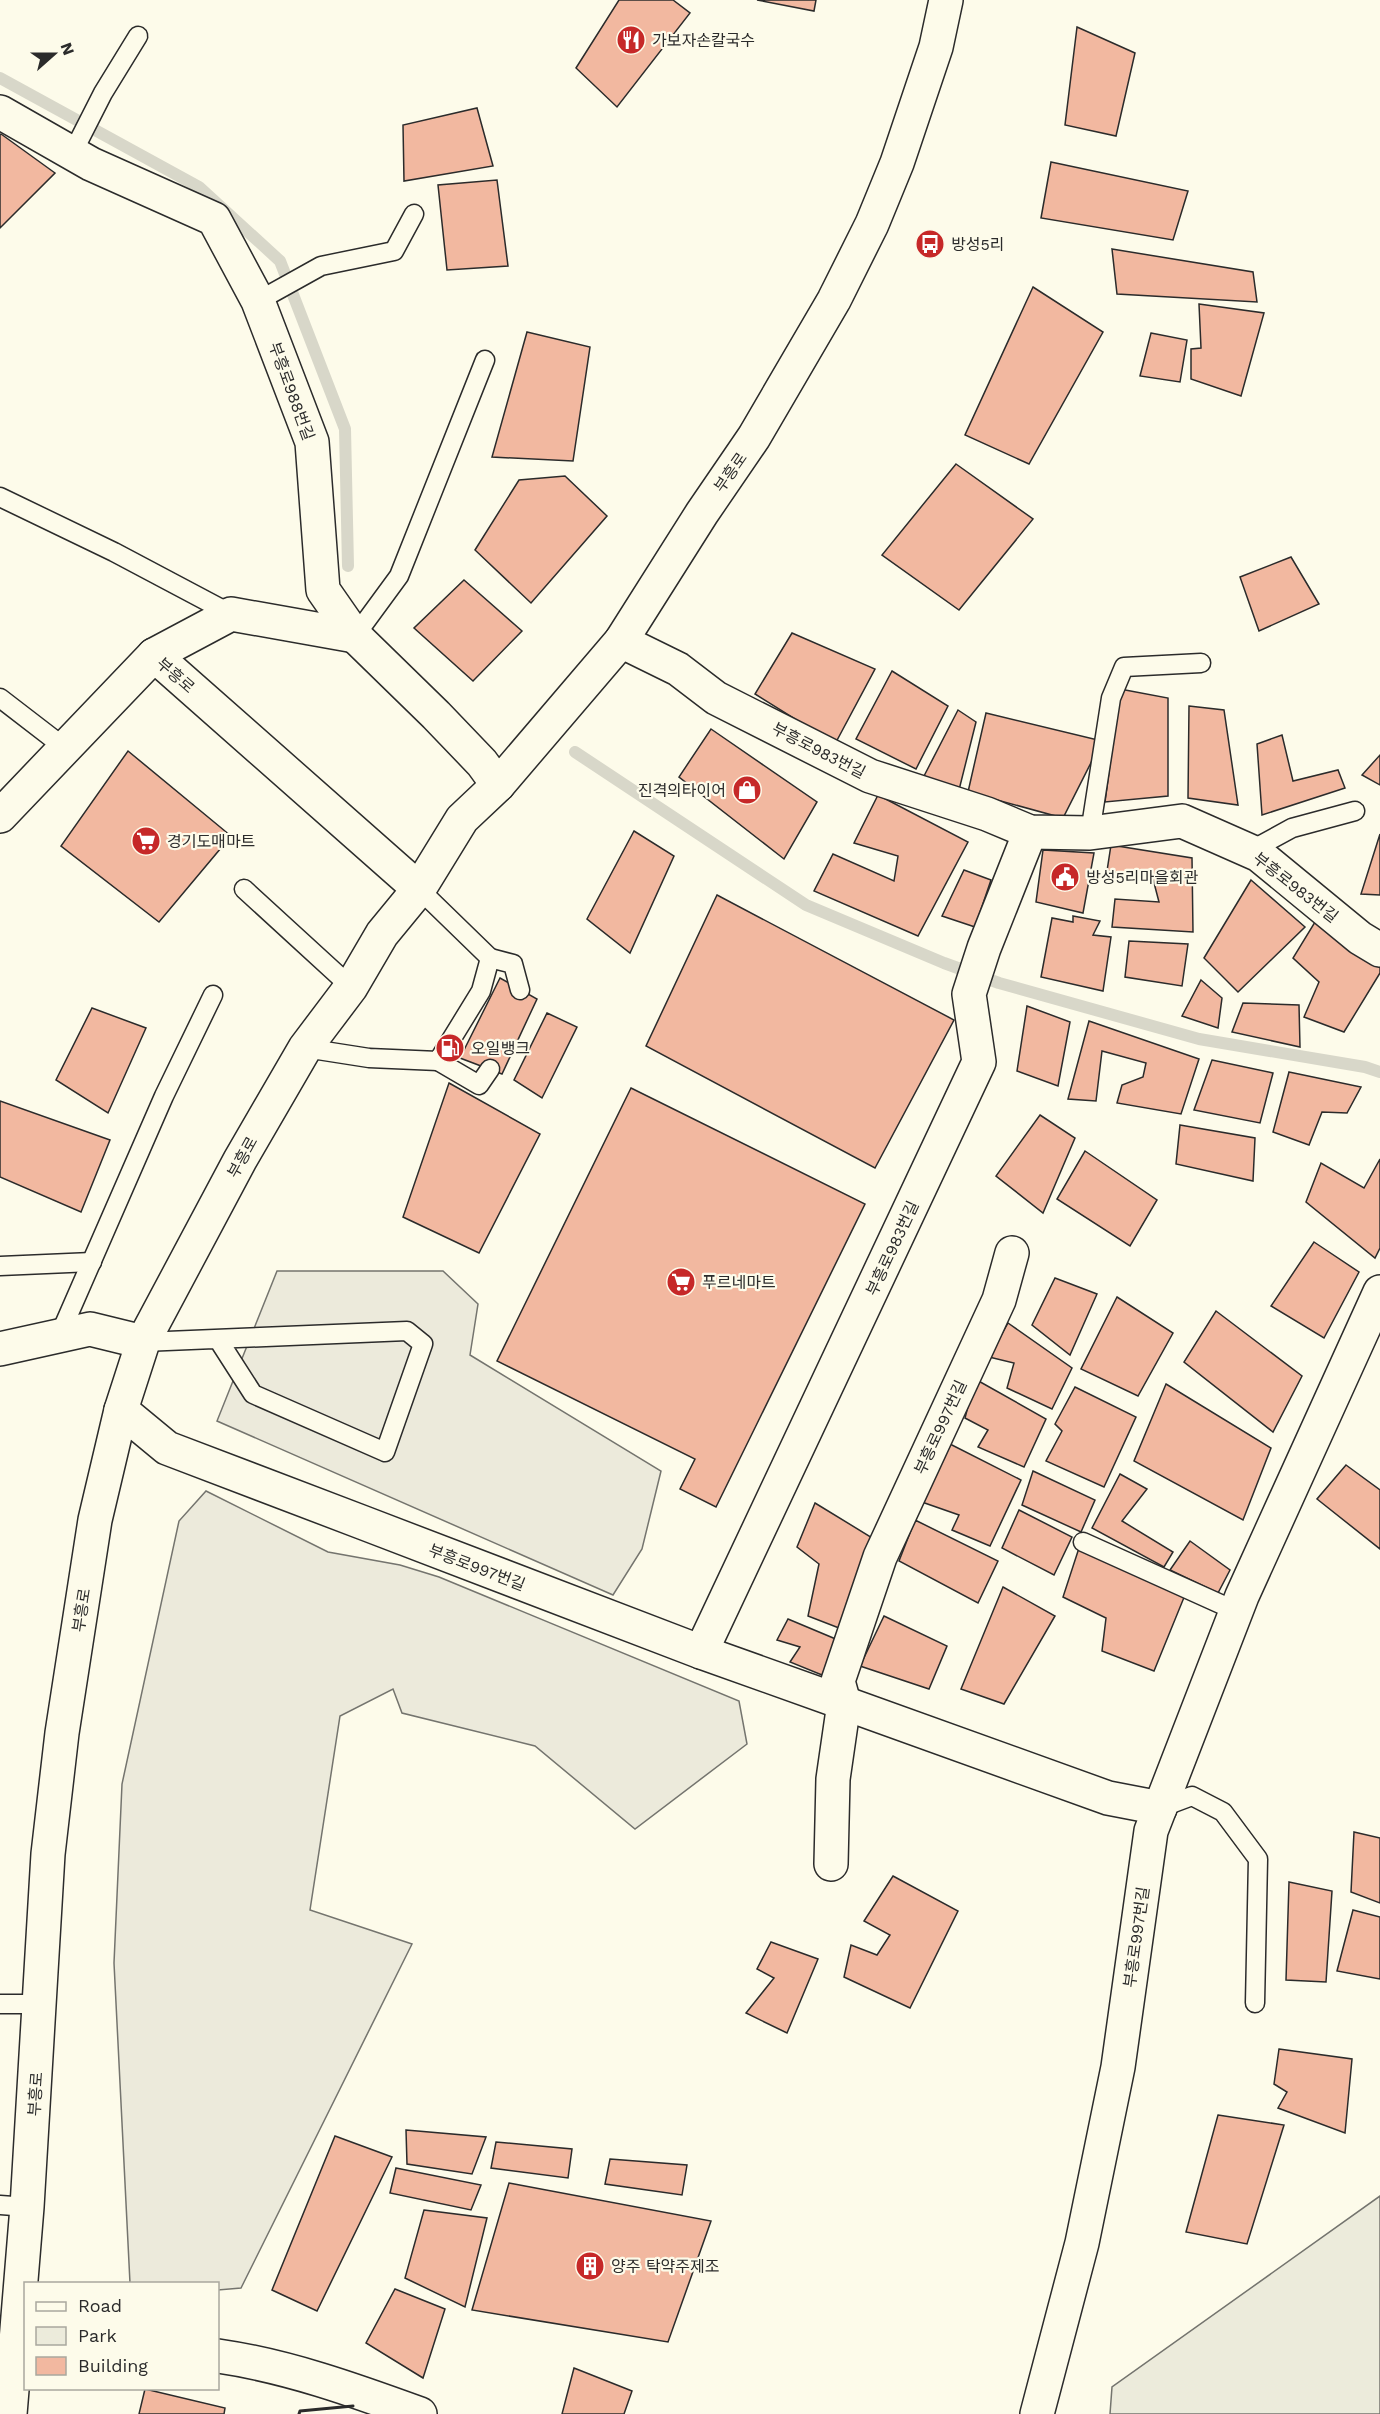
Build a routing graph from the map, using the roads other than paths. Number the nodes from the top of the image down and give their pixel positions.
1 (946, 0) edge
2 (138, 36) dead end
3 (0, 112) edge
4 (72, 154) junction
5 (414, 214) dead end
6 (258, 301) junction
7 (485, 360) dead end
8 (0, 497) edge
9 (231, 614) junction
10 (355, 636) junction
11 (621, 641) junction
12 (154, 655) junction
13 (1201, 663) dead end
14 (0, 698) edge
15 (65, 748) junction
16 (498, 784) junction
17 (1355, 811) dead end
18 (0, 816) edge
19 (1030, 832) junction
20 (1090, 833) junction
21 (1250, 851) junction
22 (244, 889) dead end
23 (419, 889) junction
24 (1380, 950) edge
25 (490, 958) junction
26 (351, 987) junction
27 (520, 990) dead end
28 (213, 995) dead end
29 (305, 1048) junction
30 (438, 1061) junction
31 (490, 1069) dead end
32 (1012, 1253) dead end
33 (92, 1262) junction
34 (0, 1266) edge
35 (1380, 1292) edge
36 (60, 1334) junction
37 (219, 1341) junction
38 (143, 1342) junction
39 (0, 1349) edge
40 (121, 1410) junction
41 (1083, 1542) dead end
42 (1236, 1611) junction
43 (701, 1652) junction
44 (844, 1703) junction
45 (1160, 1808) junction
46 (831, 1864) dead end
47 (1255, 2003) dead end
48 (0, 2004) edge
49 (41, 2004) junction
50 (14, 2206) edge
51 (219, 2356) edge
52 (11, 2400) edge
53 (420, 2414) edge
54 (1037, 2414) edge

1 - 11 street, 부흥로
2 - 4 lane
3 - 4 street, 부흥로988번길
4 - 6 street, 부흥로988번길
5 - 6 lane
6 - 10 street, 부흥로988번길
7 - 10 lane
8 - 9 lane
9 - 10 street
9 - 12 street
10 - 16 street, 부흥로988번길
11 - 16 street, 부흥로
11 - 19 street, 부흥로983번길
12 - 15 street, 부흥로
12 - 23 street, 부흥로
13 - 20 lane
14 - 15 lane
15 - 18 street, 부흥로
16 - 23 street, 부흥로
17 - 21 lane
19 - 20 street, 부흥로983번길
19 - 43 street, 부흥로983번길
20 - 21 street, 부흥로983번길
21 - 24 street, 부흥로983번길
22 - 26 lane
23 - 25 lane
23 - 26 street, 부흥로
25 - 27 lane
25 - 30 lane
26 - 29 street, 부흥로
28 - 33 lane
29 - 30 lane
29 - 38 street, 부흥로
30 - 31 lane
32 - 44 street, 부흥로997번길
33 - 34 lane
33 - 36 lane
35 - 42 street, 부흥로997번길
36 - 38 street
36 - 39 street
37 - 37 lane
37 - 38 lane
38 - 40 street, 부흥로
40 - 43 street, 부흥로997번길
40 - 49 street, 부흥로
41 - 42 lane
42 - 45 street, 부흥로997번길
43 - 44 street, 부흥로997번길
44 - 45 street, 부흥로997번길
44 - 46 street, 부흥로997번길
45 - 47 lane
45 - 54 street, 부흥로997번길
48 - 49 lane
49 - 50 street, 부흥로
50 - 52 street, 부흥로
51 - 53 street

